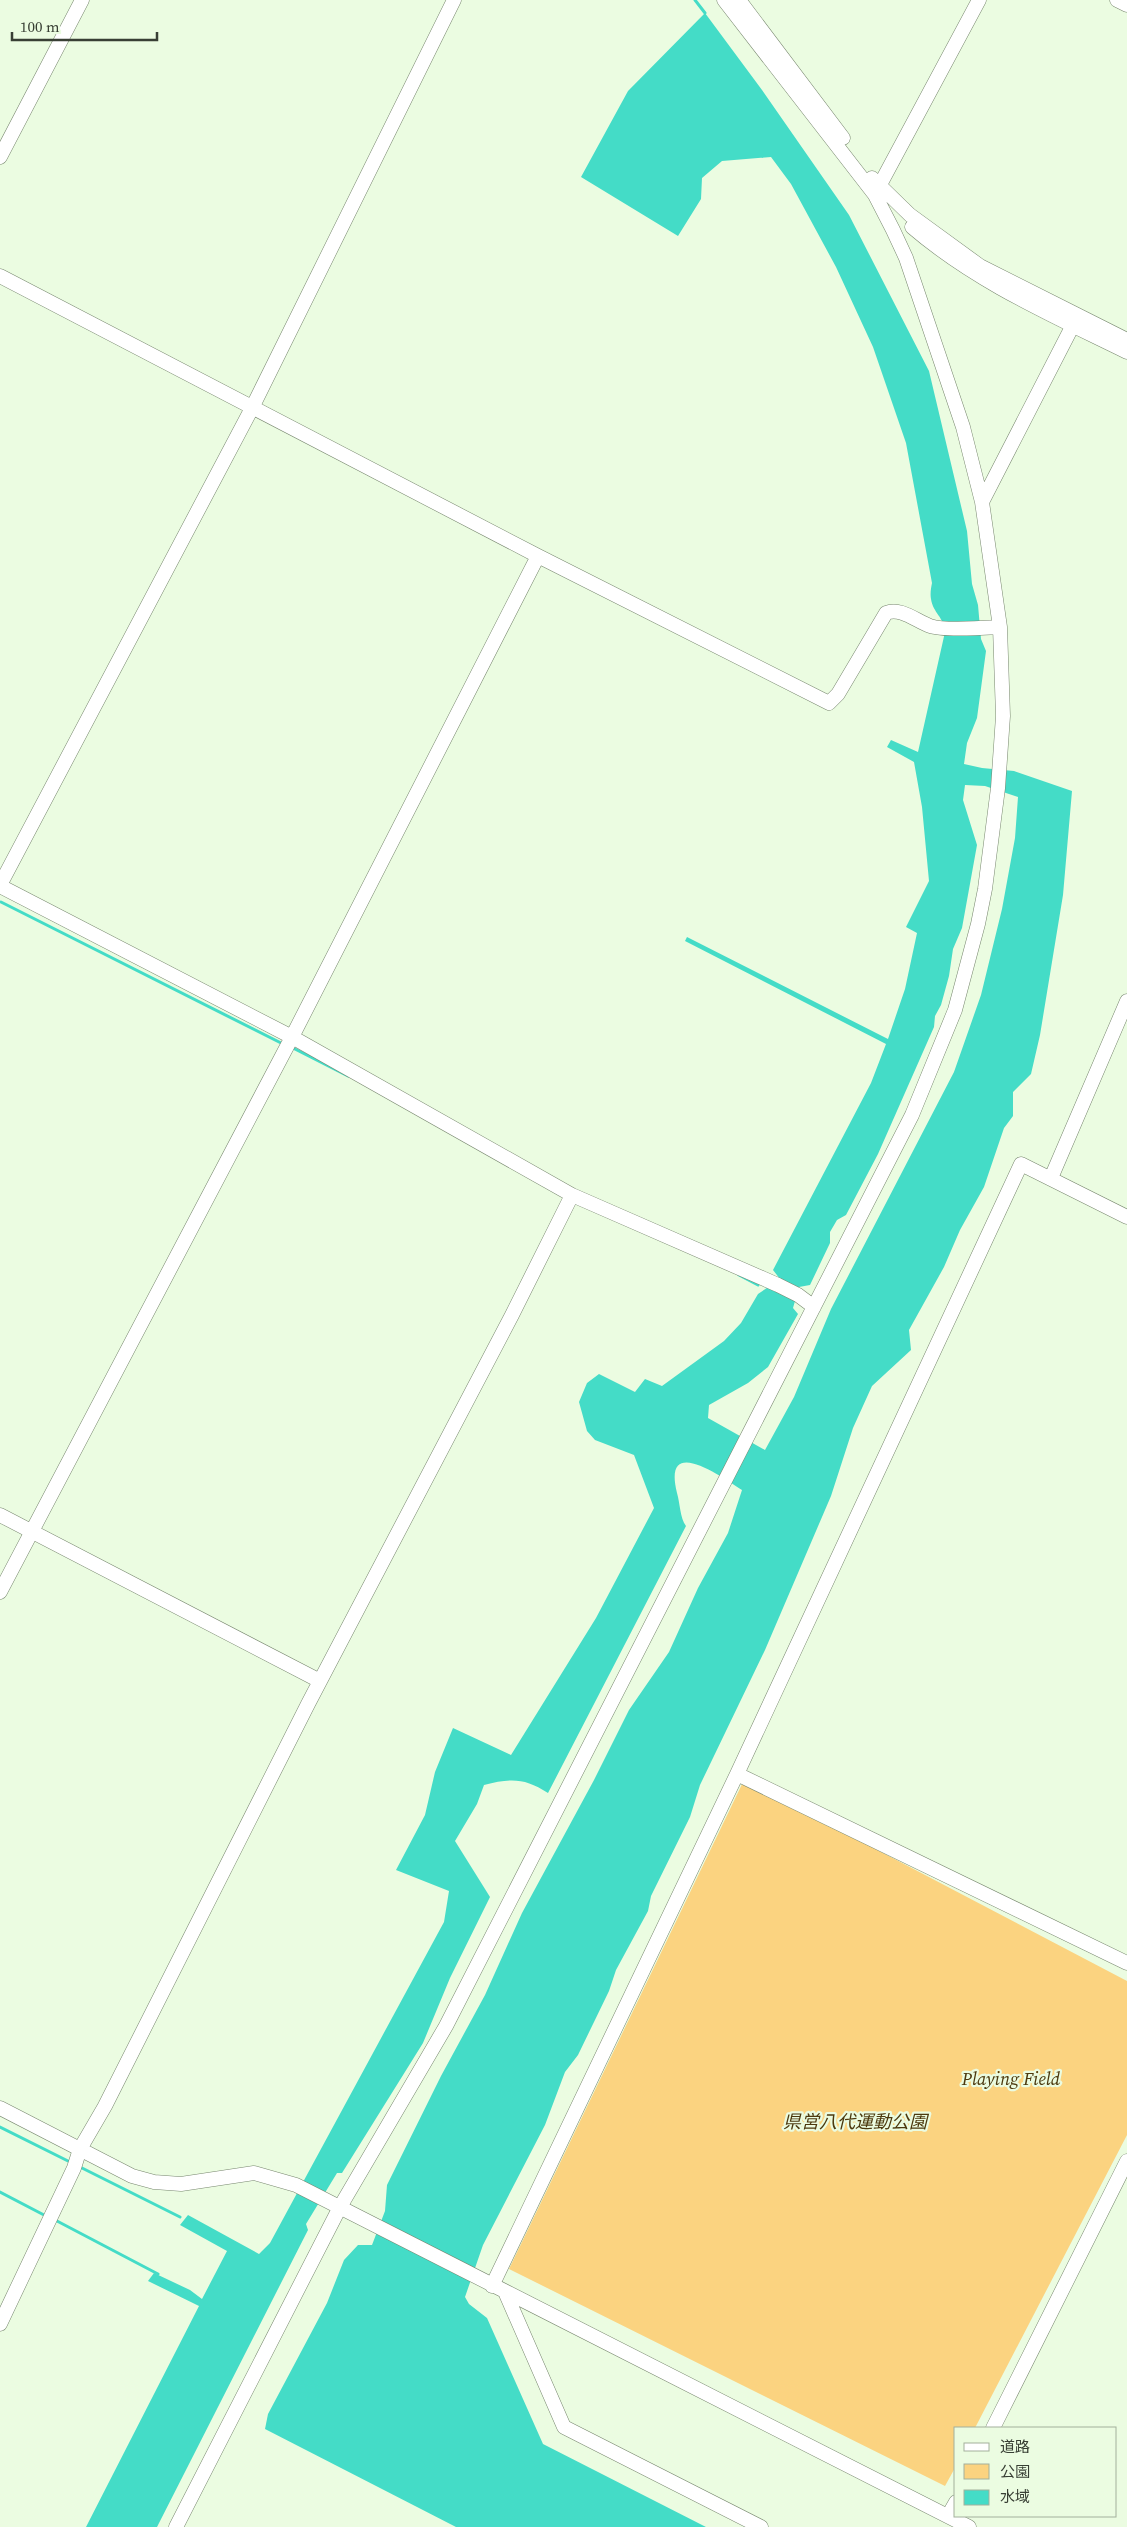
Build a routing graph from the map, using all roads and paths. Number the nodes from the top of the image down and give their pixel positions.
1 (82, 0) edge
2 (454, 0) edge
3 (724, 0) edge
4 (739, 0) edge
5 (979, 0) edge
6 (1117, 0) edge
7 (1127, 5) edge
8 (0, 157) edge
9 (877, 191) junction
10 (0, 276) edge
11 (1073, 325) junction
12 (1127, 340) edge
13 (1127, 352) edge
14 (252, 408) junction
15 (982, 502) junction
16 (538, 556) junction
17 (993, 627) junction
18 (0, 886) edge
19 (1127, 1001) edge
20 (288, 1042) junction
21 (1051, 1178) junction
22 (572, 1195) junction
23 (1127, 1217) edge
24 (814, 1307) junction
25 (0, 1515) edge
26 (31, 1531) junction
27 (0, 1592) edge
28 (320, 1681) junction
29 (736, 1774) junction
30 (1127, 1963) edge
31 (0, 2108) edge
32 (80, 2149) junction
33 (1127, 2160) edge
34 (340, 2207) junction
35 (492, 2286) junction
36 (506, 2294) junction
37 (0, 2324) edge
38 (993, 2427) edge
39 (954, 2506) edge
40 (948, 2516) junction
41 (176, 2527) edge
42 (761, 2527) edge
43 (969, 2527) edge

1 - 8 street
2 - 14 street
3 - 9 street
4 - 9 street
5 - 9 street
6 - 7 street
9 - 11 street
9 - 12 street
9 - 15 street
10 - 14 street
11 - 13 street
11 - 15 street
14 - 16 street
14 - 18 street
15 - 17 street
16 - 17 street
16 - 20 street
17 - 24 street
18 - 20 street
19 - 21 street
20 - 22 street
20 - 26 street
21 - 23 street
21 - 29 street
22 - 24 street
22 - 28 street
24 - 34 street
25 - 26 street
26 - 27 street
26 - 28 street
28 - 32 street
29 - 30 street
29 - 35 street
31 - 32 street
32 - 34 street
32 - 37 street
33 - 38 street
34 - 35 street
34 - 41 street
35 - 36 street
36 - 40 street
36 - 42 street
39 - 40 street
40 - 43 street

